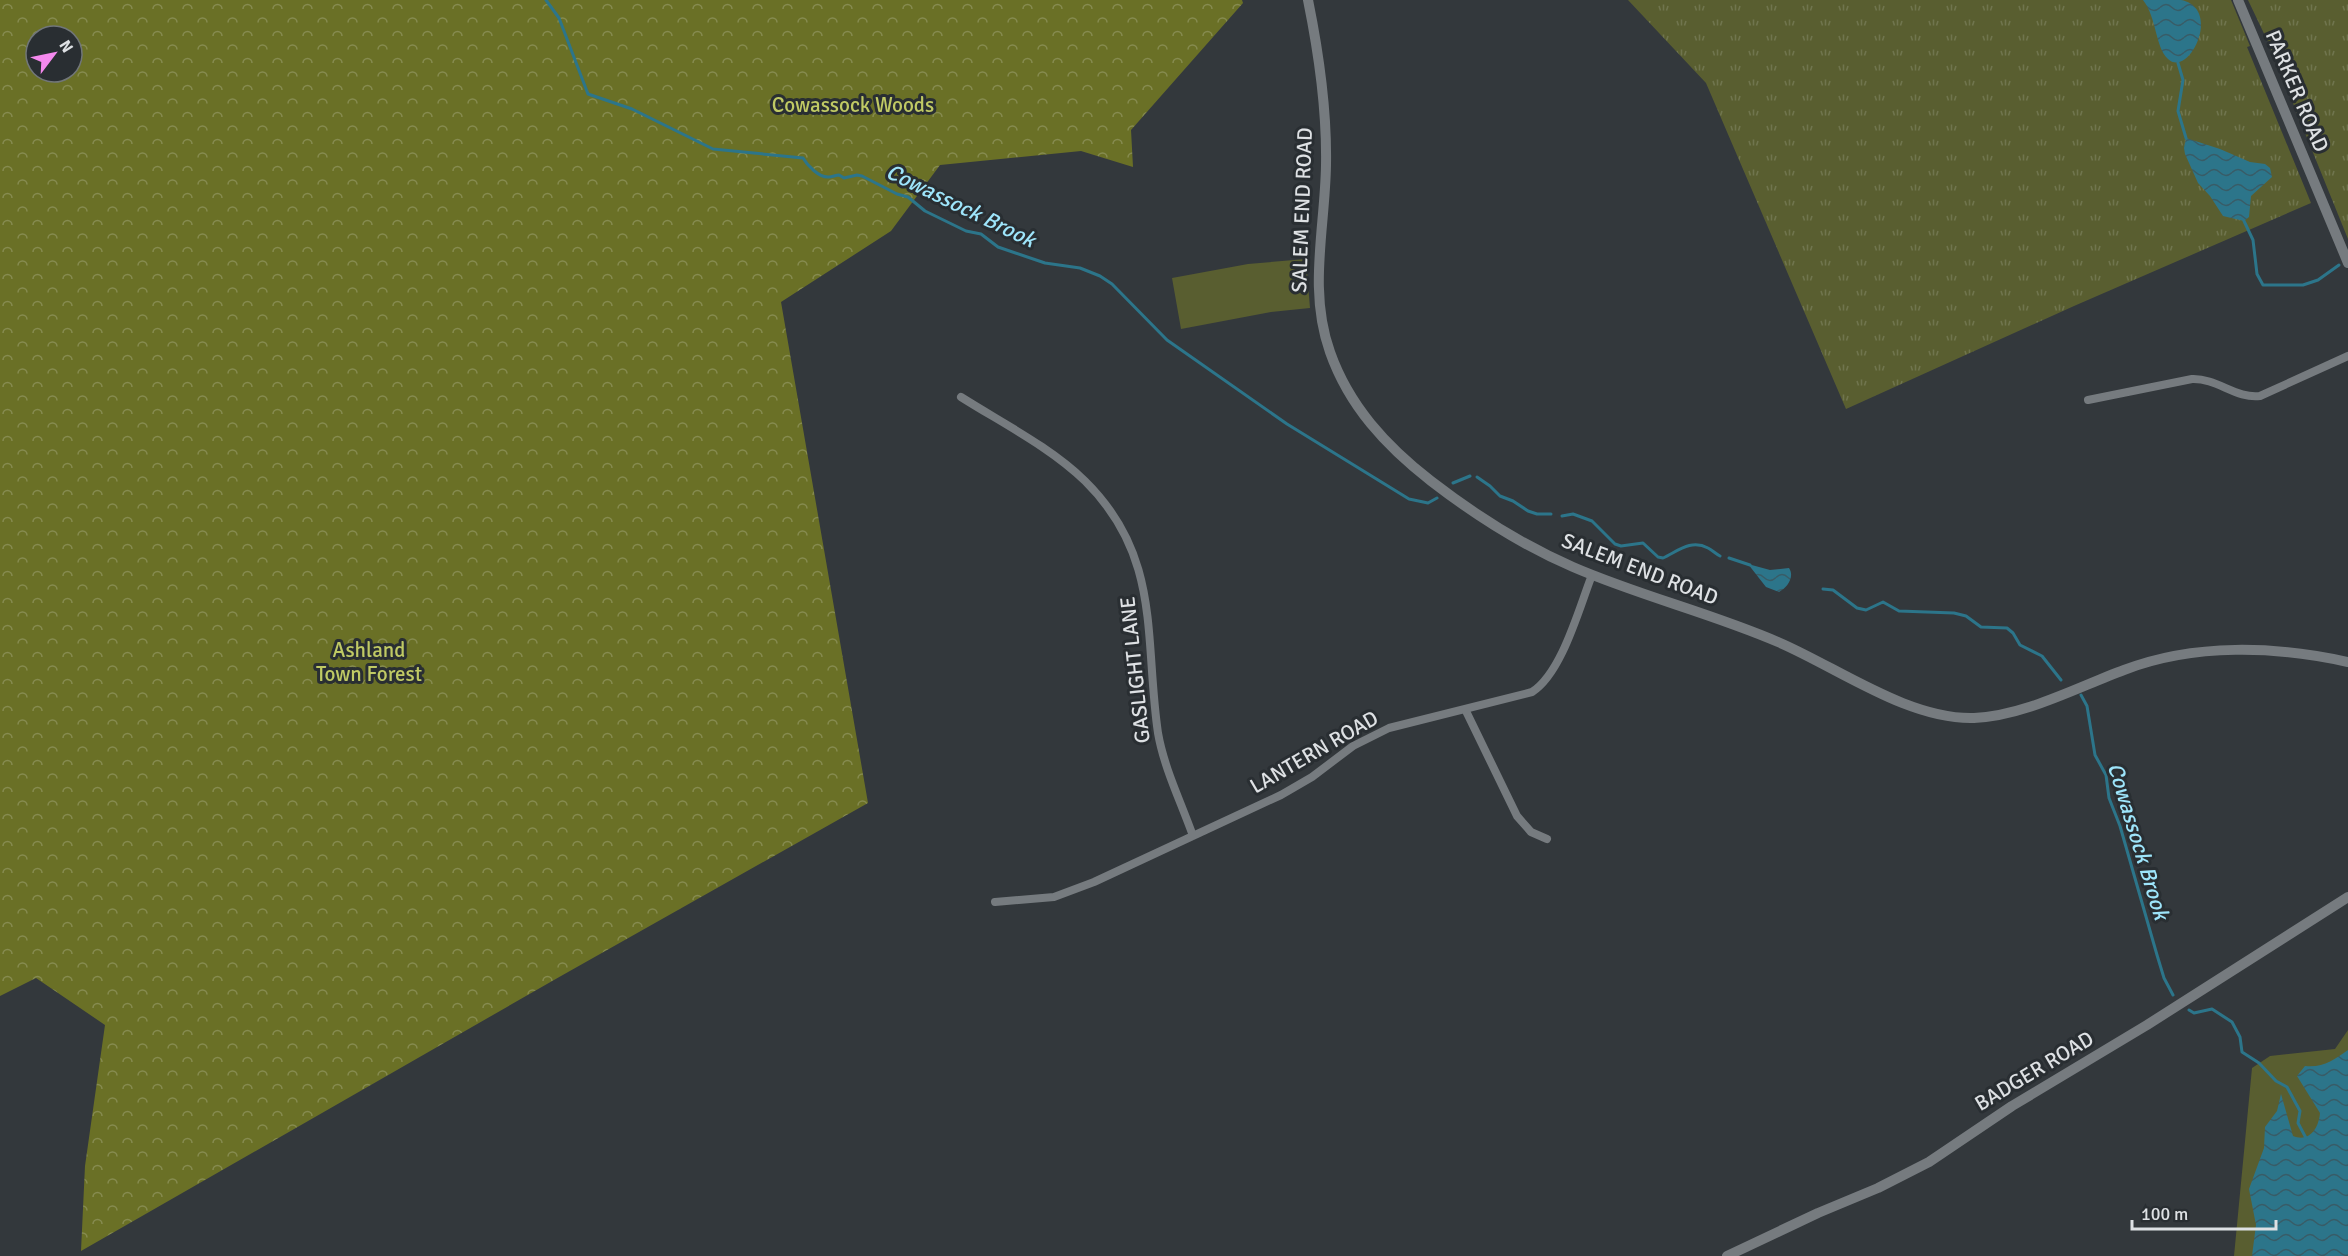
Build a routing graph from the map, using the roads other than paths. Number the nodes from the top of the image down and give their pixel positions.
1 (1308, 0) edge
2 (2238, 0) edge
3 (2348, 263) edge
4 (2348, 356) edge
5 (961, 397) dead end
6 (2088, 400) dead end
7 (1592, 575) junction
8 (2348, 662) edge
9 (1465, 709) junction
10 (1193, 836) junction
11 (1547, 839) dead end
12 (2348, 897) edge
13 (995, 902) dead end
14 (1727, 1256) edge

1 - 7 street, SALEM END ROAD
2 - 3 street, PARKER ROAD
4 - 6 street
5 - 10 street, GASLIGHT LANE
7 - 8 street, SALEM END ROAD
7 - 9 street, LANTERN ROAD
9 - 10 street, LANTERN ROAD
9 - 11 street
10 - 13 street, LANTERN ROAD
12 - 14 street, BADGER ROAD

